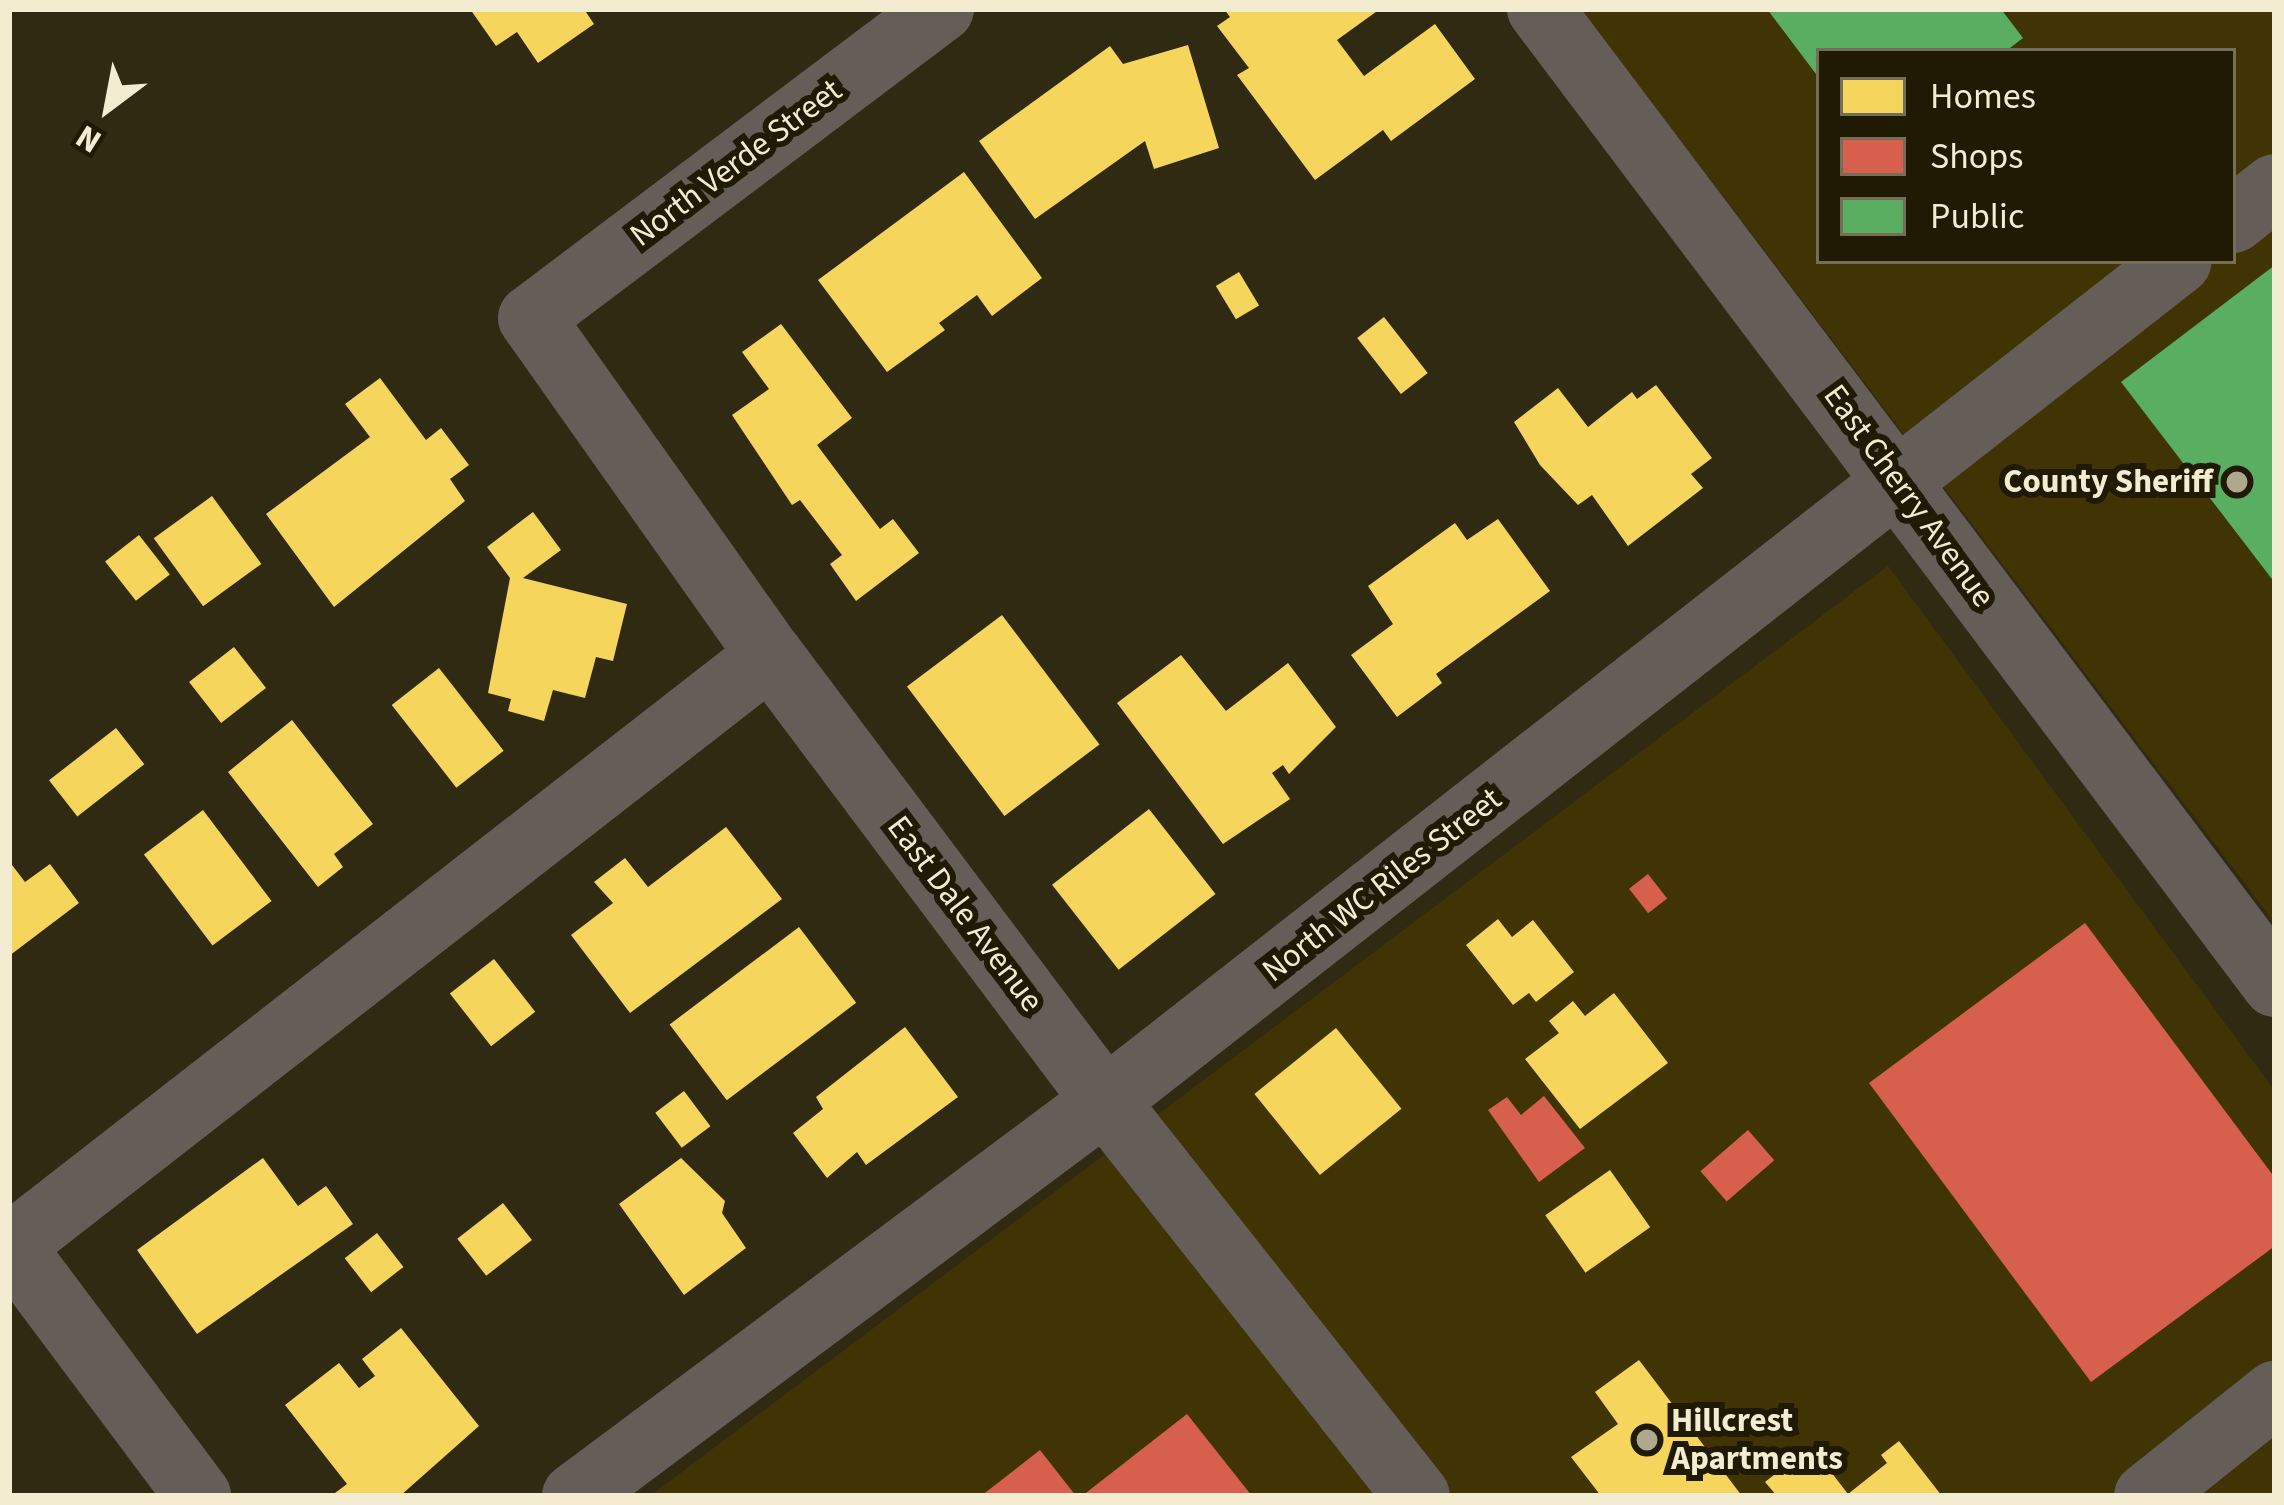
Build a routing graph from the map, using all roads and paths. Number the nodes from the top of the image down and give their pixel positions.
1 (941, 9) edge
2 (1540, 9) edge
3 (2275, 187) edge
4 (2236, 218) edge
5 (2175, 264) edge
6 (531, 318) joint
7 (1895, 477) junction
8 (770, 655) junction
9 (2275, 984) edge
10 (1105, 1100) junction
11 (10, 1245) edge
12 (2275, 1394) edge
13 (198, 1496) edge
14 (575, 1496) edge
15 (1417, 1496) edge
16 (2147, 1496) edge

1 - 6 street, North Verde Street
2 - 7 street, East Cherry Avenue
3 - 4 street
5 - 7 street, North WC Riles Street
6 - 8 street, East Dale Avenue
7 - 9 street, East Cherry Avenue
7 - 10 street, North WC Riles Street
8 - 10 street, East Dale Avenue
8 - 11 street
10 - 14 street, North WC Riles Street
10 - 15 street, East Dale Avenue
11 - 13 street
12 - 16 street

